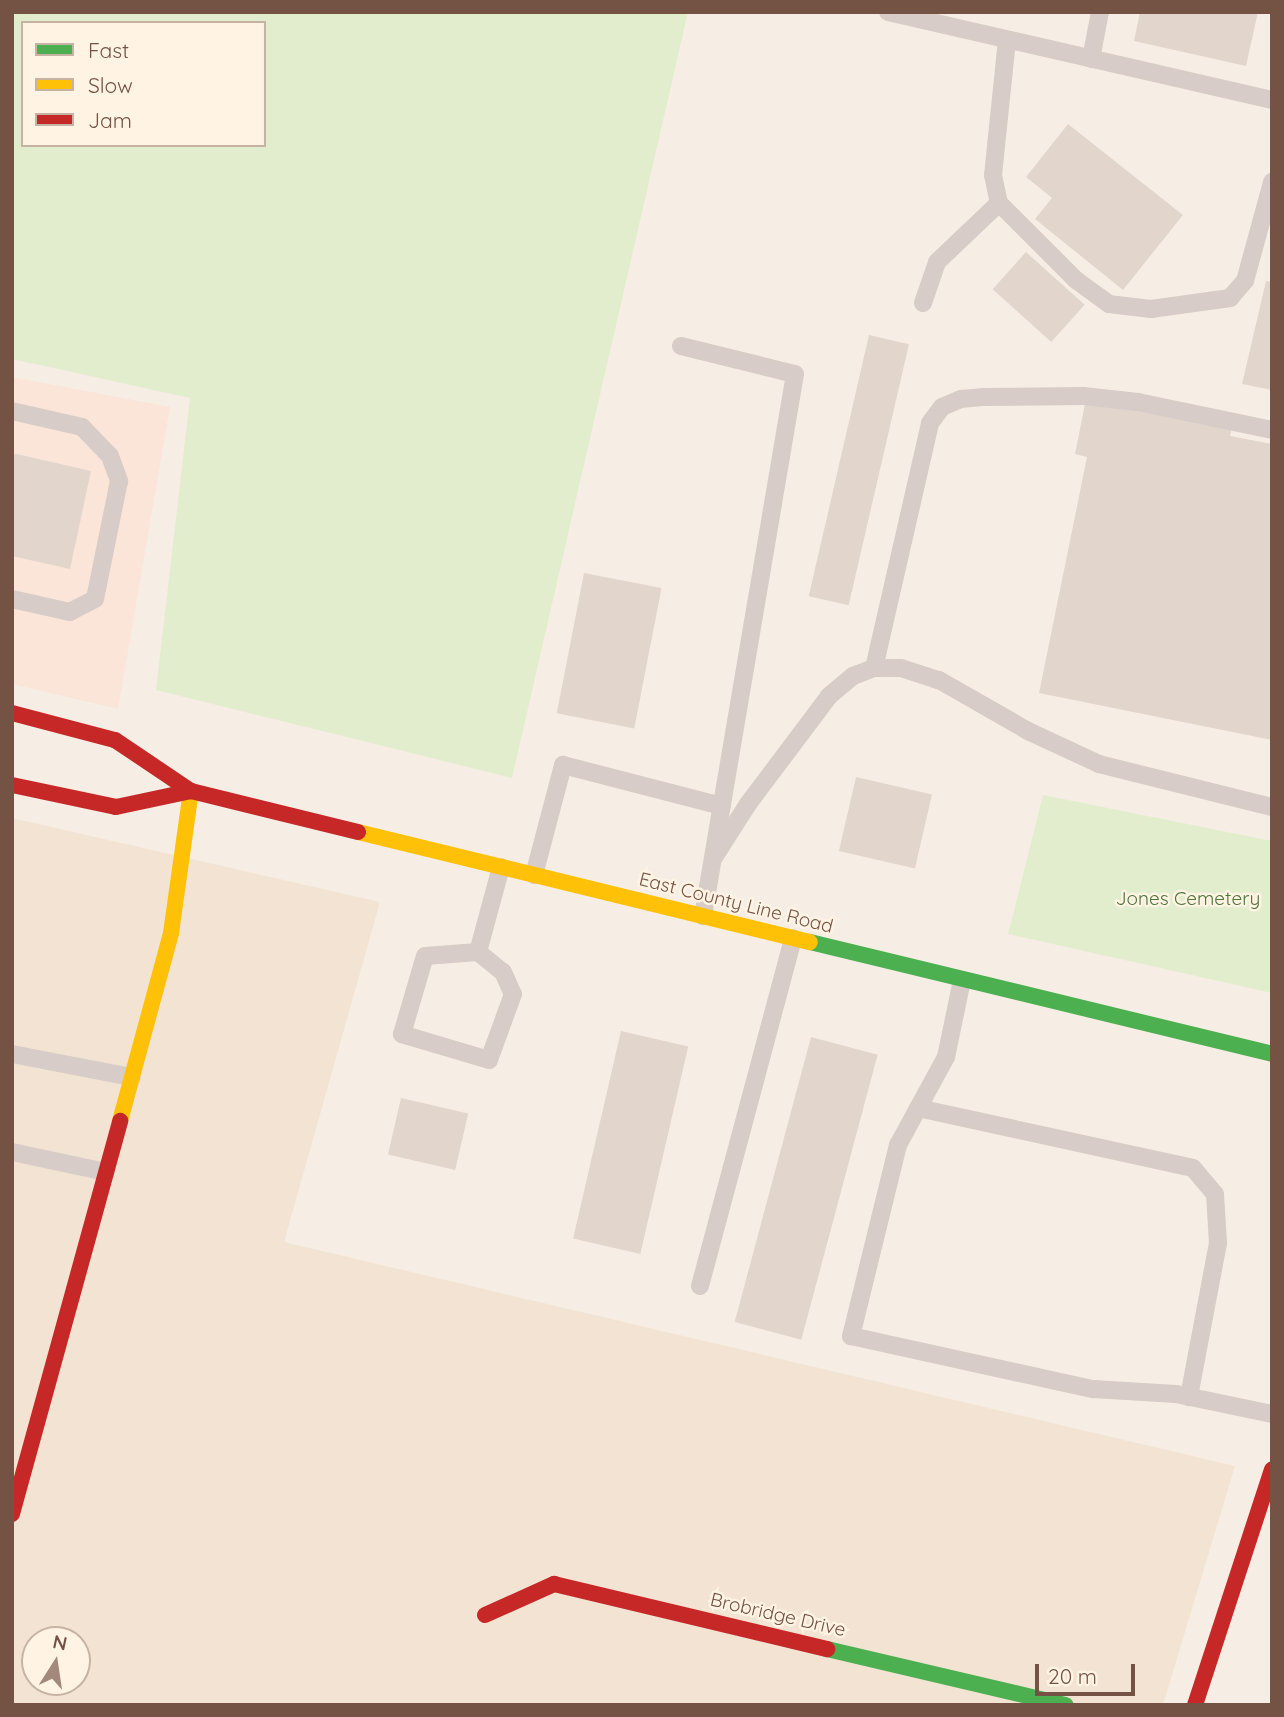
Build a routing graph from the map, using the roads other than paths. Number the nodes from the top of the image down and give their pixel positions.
1 (888, 12) edge
2 (1100, 12) edge
3 (932, 17) edge
4 (1007, 40) junction
5 (1091, 59) junction
6 (1272, 100) edge
7 (1272, 182) edge
8 (999, 203) junction
9 (923, 303) dead end
10 (681, 346) dead end
11 (12, 411) edge
12 (1272, 429) edge
13 (12, 599) edge
14 (874, 668) junction
15 (12, 713) edge
16 (12, 785) edge
17 (191, 790) junction
18 (722, 806) junction
19 (1272, 807) edge
20 (713, 859) junction
21 (501, 867) junction
22 (534, 875) junction
23 (703, 916) junction
24 (793, 938) junction
25 (478, 952) junction
26 (962, 980) junction
27 (12, 1054) edge
28 (1272, 1054) edge
29 (132, 1077) junction
30 (918, 1108) junction
31 (12, 1152) edge
32 (106, 1172) junction
33 (700, 1286) dead end
34 (1189, 1397) junction
35 (1272, 1414) edge
36 (36, 1425) junction
37 (12, 1426) edge
38 (1272, 1469) edge
39 (12, 1514) edge
40 (485, 1615) dead end
41 (1066, 1705) edge
42 (1195, 1705) edge

1 - 3 lane
2 - 5 lane
3 - 4 lane
4 - 5 lane
4 - 8 lane
5 - 6 lane
7 - 8 lane
8 - 9 lane
10 - 18 lane
11 - 13 lane
12 - 14 lane
14 - 19 lane
14 - 20 lane
15 - 17 street, East County Line Road
16 - 17 street, East County Line Road
17 - 21 street, East County Line Road
17 - 29 street
18 - 20 lane
18 - 22 lane
20 - 23 lane
21 - 22 street, East County Line Road
21 - 25 lane
22 - 23 street, East County Line Road
23 - 24 street, East County Line Road
24 - 26 street, East County Line Road
24 - 33 lane
25 - 25 lane
26 - 28 street, East County Line Road
26 - 30 lane
27 - 29 lane
29 - 32 street
30 - 34 lane
30 - 34 lane
31 - 32 lane
32 - 36 street
34 - 35 lane
36 - 37 lane
36 - 39 street
38 - 42 street
40 - 41 street, Brobridge Drive

